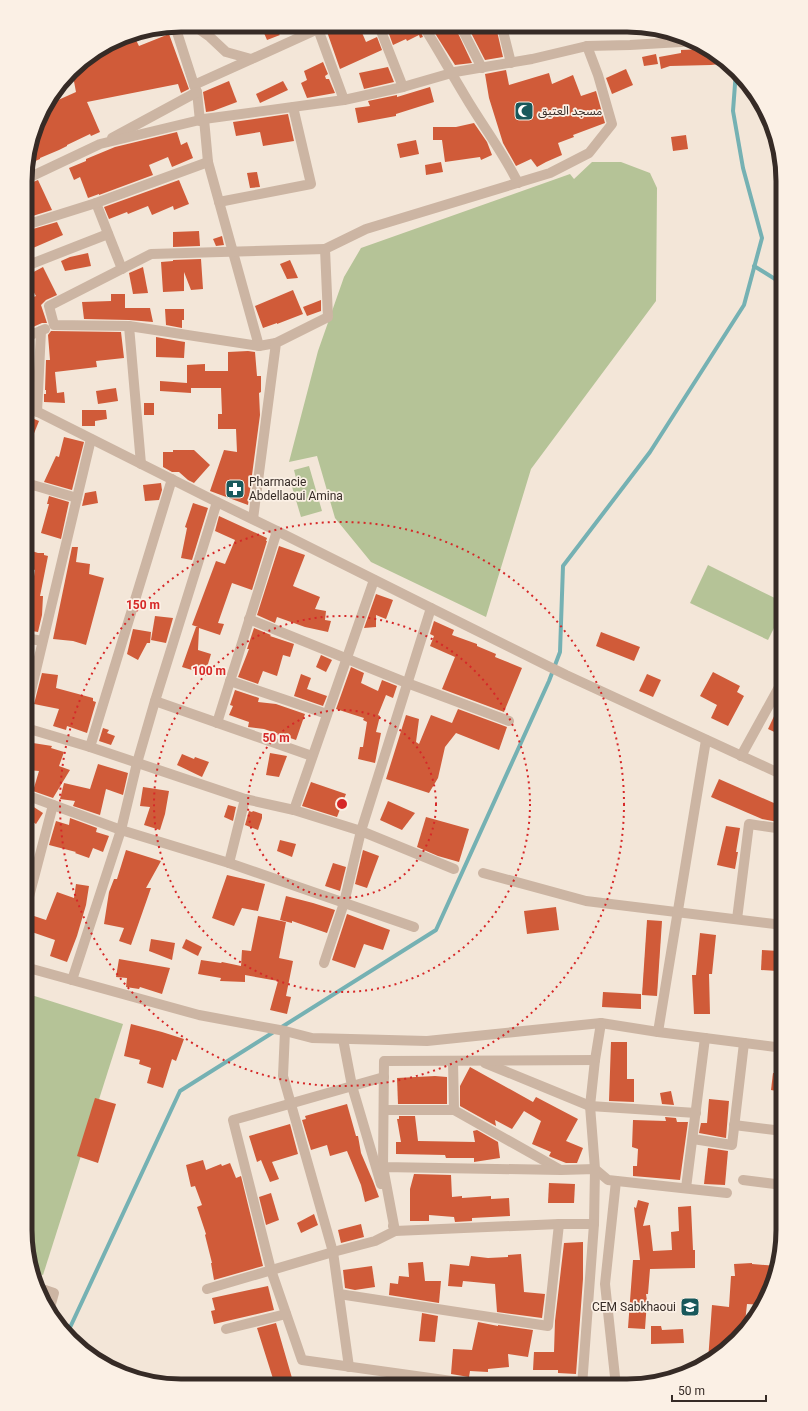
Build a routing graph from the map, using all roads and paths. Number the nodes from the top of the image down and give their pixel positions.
1 (177, 32) edge
2 (203, 32) edge
3 (313, 32) edge
4 (323, 32) edge
5 (381, 32) edge
6 (428, 32) edge
7 (464, 32) edge
8 (503, 32) edge
9 (680, 42) edge
10 (587, 46) junction
11 (250, 59) junction
12 (511, 63) junction
13 (482, 68) junction
14 (453, 73) junction
15 (403, 87) junction
16 (195, 88) junction
17 (344, 100) junction
18 (293, 107) junction
19 (202, 120) junction
20 (100, 144) junction
21 (208, 162) junction
22 (32, 176) edge
23 (518, 183) junction
24 (219, 202) junction
25 (96, 203) junction
26 (32, 224) edge
27 (108, 234) junction
28 (325, 249) junction
29 (233, 252) junction
30 (32, 264) edge
31 (122, 269) junction
32 (54, 325) junction
33 (129, 326) junction
34 (41, 331) junction
35 (32, 335) edge
36 (276, 343) junction
37 (259, 346) junction
38 (32, 409) edge
39 (37, 412) junction
40 (91, 439) junction
41 (141, 464) junction
42 (172, 480) junction
43 (32, 485) edge
44 (77, 498) junction
45 (217, 502) junction
46 (253, 519) junction
47 (277, 531) junction
48 (374, 580) junction
49 (431, 608) junction
50 (249, 618) junction
51 (32, 639) edge
52 (42, 640) junction
53 (346, 657) junction
54 (230, 681) junction
55 (407, 683) junction
56 (32, 685) edge
57 (776, 693) edge
58 (154, 701) junction
59 (327, 714) junction
60 (509, 722) dead end
61 (217, 723) junction
62 (32, 730) edge
63 (706, 740) junction
64 (90, 747) junction
65 (312, 756) junction
66 (741, 756) junction
67 (137, 763) junction
68 (776, 772) edge
69 (32, 797) edge
70 (245, 799) junction
71 (53, 805) junction
72 (294, 810) junction
73 (776, 828) edge
74 (121, 830) junction
75 (361, 831) junction
76 (229, 863) junction
77 (454, 869) dead end
78 (483, 873) dead end
79 (32, 885) edge
80 (344, 903) junction
81 (678, 912) junction
82 (737, 919) junction
83 (776, 923) edge
84 (414, 927) dead end
85 (324, 963) dead end
86 (32, 969) edge
87 (72, 980) junction
88 (601, 1023) junction
89 (285, 1031) junction
90 (658, 1032) junction
91 (343, 1038) junction
92 (705, 1038) junction
93 (744, 1043) junction
94 (776, 1047) edge
95 (595, 1060) junction
96 (453, 1061) junction
97 (480, 1061) junction
98 (384, 1077) junction
99 (352, 1086) junction
100 (291, 1104) junction
101 (590, 1106) junction
102 (384, 1110) junction
103 (454, 1110) junction
104 (696, 1114) junction
105 (734, 1125) junction
106 (776, 1130) edge
107 (693, 1139) junction
108 (383, 1167) junction
109 (595, 1169) junction
110 (561, 1170) junction
111 (743, 1180) dead end
112 (616, 1181) junction
113 (776, 1184) edge
114 (686, 1188) junction
115 (727, 1193) dead end
116 (559, 1224) junction
117 (594, 1224) junction
118 (395, 1231) junction
119 (333, 1252) junction
120 (271, 1270) junction
121 (207, 1289) dead end
122 (44, 1290) edge
123 (339, 1294) junction
124 (51, 1303) edge
125 (286, 1314) junction
126 (226, 1329) dead end
127 (349, 1367) junction
128 (436, 1379) edge
129 (583, 1379) edge
130 (615, 1379) edge

1 - 16 street
2 - 11 street
3 - 11 street
4 - 17 street
5 - 15 street
6 - 14 street
7 - 13 street
8 - 12 street
9 - 10 street
10 - 12 street
10 - 23 street
11 - 16 street
12 - 13 street
13 - 14 street
14 - 15 street
14 - 23 street
15 - 17 street
16 - 19 street
16 - 20 street
17 - 18 street
18 - 19 street
18 - 24 street
19 - 20 street
19 - 21 street
20 - 22 street
21 - 24 street
21 - 25 street
23 - 28 street
24 - 29 street
25 - 26 street
25 - 27 street
27 - 30 street
27 - 31 street
28 - 29 street
28 - 36 street
29 - 31 street
29 - 37 street
31 - 32 street
32 - 33 street
32 - 34 street
33 - 37 street
33 - 41 street
34 - 35 street
34 - 39 street
36 - 37 street
36 - 46 street
38 - 39 street
39 - 40 street
40 - 41 street
40 - 44 street
41 - 42 street
42 - 45 street
42 - 64 street
43 - 44 street
44 - 52 street
45 - 46 street
45 - 58 street
46 - 47 street
47 - 48 street
47 - 50 street
48 - 49 street
48 - 53 street
49 - 55 street
49 - 63 street
50 - 53 street
50 - 54 street
51 - 52 street
52 - 56 street
53 - 55 street
53 - 59 street
54 - 59 street
54 - 61 street
55 - 60 street
55 - 75 street
57 - 66 street
58 - 61 street
58 - 67 street
59 - 65 street
61 - 65 street
62 - 64 street
63 - 66 street
63 - 81 street
64 - 67 street
65 - 72 street
66 - 68 street
67 - 70 street
67 - 74 street
69 - 71 street
70 - 72 street
70 - 76 street
71 - 74 street
71 - 79 street
72 - 75 street
73 - 82 street
74 - 76 street
74 - 87 street
75 - 77 street
75 - 80 street
76 - 80 street
78 - 81 street
80 - 84 street
80 - 85 street
81 - 82 street
81 - 90 street
82 - 83 street
86 - 87 street
87 - 89 street
88 - 90 street
88 - 91 street
88 - 95 street
89 - 91 street
89 - 100 street
90 - 92 street
91 - 99 street
92 - 93 street
92 - 104 street
93 - 94 street
93 - 105 street
95 - 97 street
95 - 101 street
96 - 97 street
96 - 98 street
96 - 103 street
97 - 101 street
98 - 99 street
98 - 102 street
99 - 100 street
99 - 118 street
100 - 119 street
100 - 120 street
101 - 104 street
101 - 109 street
102 - 103 street
102 - 108 street
103 - 110 street
104 - 107 street
105 - 106 street
105 - 107 street
107 - 114 street
108 - 110 street
108 - 118 street
109 - 110 street
109 - 112 street
109 - 117 street
111 - 113 street
112 - 114 street
112 - 130 street
114 - 115 street
116 - 117 street
116 - 118 street
116 - 123 street
117 - 129 street
118 - 119 street
119 - 120 street
119 - 123 street
120 - 121 street
120 - 125 street
122 - 124 street
123 - 127 street
125 - 126 street
125 - 127 street
127 - 128 street

